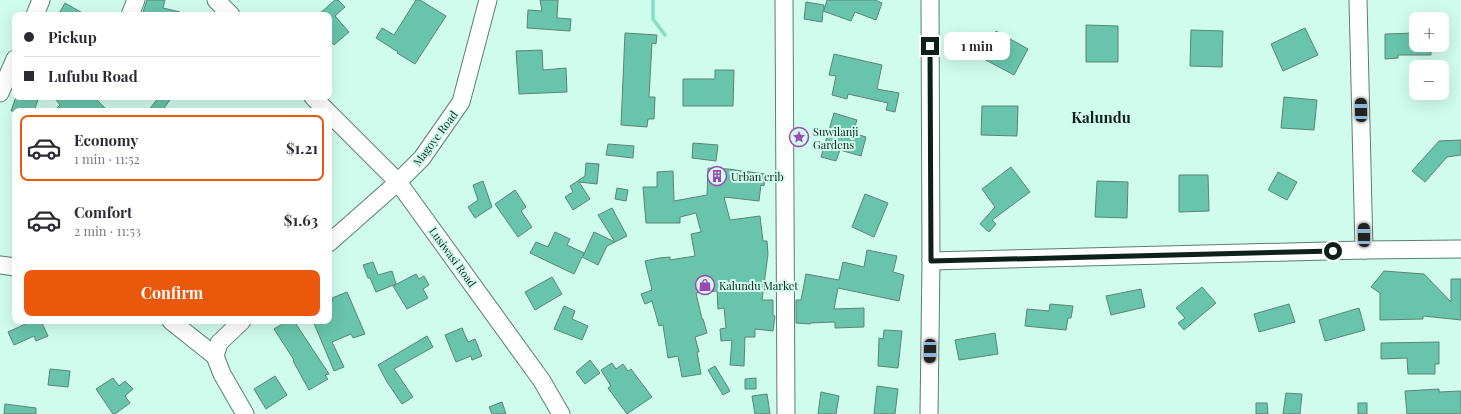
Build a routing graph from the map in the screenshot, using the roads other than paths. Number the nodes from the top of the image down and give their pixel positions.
1 (41, 0) edge
2 (136, 0) edge
3 (216, 0) edge
4 (488, 0) edge
5 (784, 0) edge
6 (930, 0) edge
7 (1358, 0) edge
8 (36, 12) edge
9 (131, 12) edge
10 (228, 12) edge
11 (12, 66) edge
12 (0, 93) edge
13 (316, 100) edge
14 (324, 108) edge
15 (332, 116) edge
16 (398, 182) junction
17 (332, 240) edge
18 (1461, 249) edge
19 (1364, 250) junction
20 (931, 261) junction
21 (0, 265) edge
22 (12, 267) edge
23 (174, 324) edge
24 (239, 324) edge
25 (215, 356) junction
26 (245, 414) edge
27 (560, 414) edge
28 (786, 414) edge
29 (929, 414) edge

1 - 8 street
2 - 9 street
3 - 10 street
4 - 16 street, Magoye Road
5 - 28 street
6 - 20 street
7 - 19 street
11 - 12 street
13 - 14 street, Lusiwasi Road
15 - 16 street, Lusiwasi Road
16 - 17 street, Magoye Road
16 - 27 street, Lusiwasi Road
18 - 19 street
19 - 20 street
20 - 29 street
21 - 22 street
23 - 25 street
24 - 25 street
25 - 26 street

